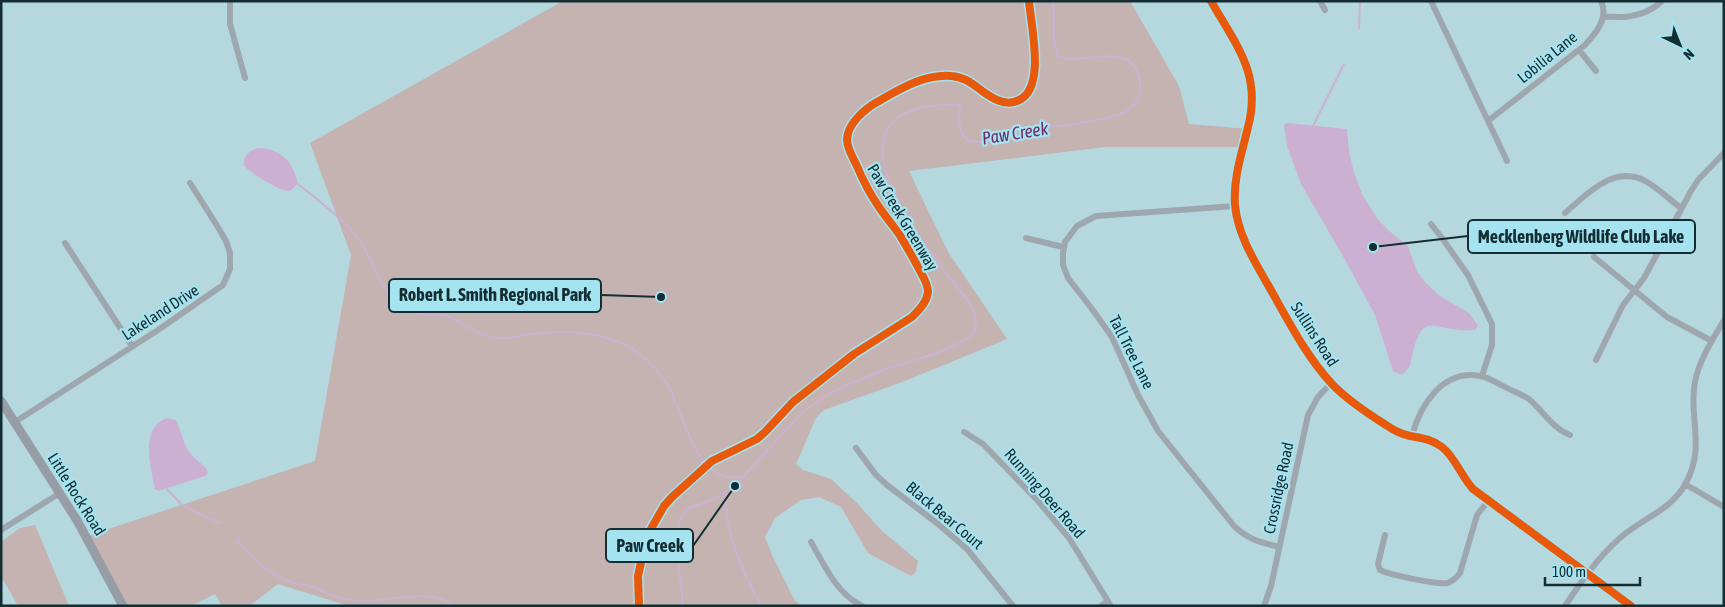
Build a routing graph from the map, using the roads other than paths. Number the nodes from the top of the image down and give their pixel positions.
1 (230, 1) edge
2 (1211, 1) edge
3 (1320, 1) edge
4 (1431, 1) edge
5 (1601, 1) edge
6 (1662, 1) edge
7 (1324, 10) dead end
8 (1603, 16) junction
9 (1578, 50) junction
10 (1596, 71) dead end
11 (245, 78) dead end
12 (1488, 122) junction
13 (1724, 153) edge
14 (1507, 161) dead end
15 (190, 183) dead end
16 (1235, 206) junction
17 (1681, 208) junction
18 (1565, 213) dead end
19 (1431, 224) dead end
20 (1026, 238) dead end
21 (65, 242) dead end
22 (1063, 247) junction
23 (1594, 257) dead end
24 (1634, 291) junction
25 (1724, 320) edge
26 (1712, 341) junction
27 (132, 346) junction
28 (1596, 360) dead end
29 (1482, 376) junction
30 (1331, 383) junction
31 (1, 401) edge
32 (14, 422) junction
33 (964, 432) dead end
34 (1570, 435) dead end
35 (1412, 436) junction
36 (856, 448) dead end
37 (1685, 484) junction
38 (60, 493) junction
39 (1488, 501) junction
40 (1724, 507) edge
41 (1, 530) edge
42 (1384, 535) dead end
43 (811, 542) dead end
44 (1279, 547) junction
45 (1588, 574) junction
46 (1110, 604) edge
47 (123, 606) edge
48 (862, 606) edge
49 (1013, 606) edge
50 (1101, 606) edge
51 (1264, 606) edge
52 (1565, 606) edge
53 (1631, 606) edge

1 - 11 street
2 - 16 street, Sullins Road
3 - 7 street
4 - 12 street
5 - 8 street
6 - 8 street
8 - 9 street, Lobilia Lane
9 - 10 street
9 - 12 street, Lobilia Lane
12 - 14 street
13 - 17 street
15 - 27 street, Lakeland Drive
16 - 22 street
16 - 30 street, Sullins Road
17 - 18 street
17 - 24 street
19 - 29 street
20 - 22 street
21 - 27 street
22 - 44 street, Tall Tree Lane
23 - 24 street
24 - 26 street
24 - 28 street
25 - 26 street
26 - 37 street
27 - 32 street, Lakeland Drive
29 - 34 street
29 - 35 street
30 - 35 street, Sullins Road
30 - 44 street, Crossridge Road
31 - 32 main road, Little Rock Road
32 - 38 main road, Little Rock Road
33 - 46 street, Running Deer Road
35 - 39 street, Sullins Road
36 - 49 street, Black Bear Court
37 - 40 street
37 - 45 street
38 - 41 street
38 - 47 main road, Little Rock Road
39 - 42 street
39 - 45 street, Sullins Road
43 - 48 street
44 - 51 street, Crossridge Road
45 - 52 street
45 - 53 street, Sullins Road
46 - 50 street

